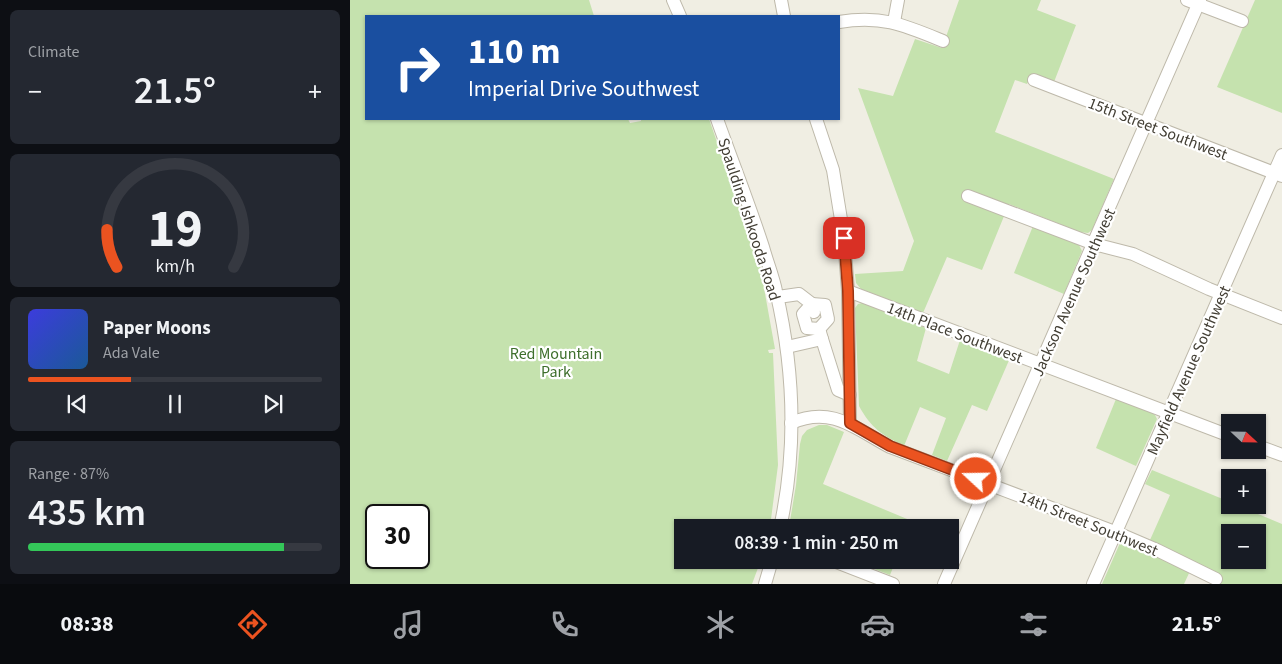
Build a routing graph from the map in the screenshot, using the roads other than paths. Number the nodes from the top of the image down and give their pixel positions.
1 (674, 0) edge
2 (781, 0) edge
3 (898, 0) edge
4 (1195, 1) edge
5 (680, 15) edge
6 (784, 15) edge
7 (1242, 21) dead end
8 (840, 22) edge
9 (894, 22) junction
10 (943, 41) dead end
11 (1034, 80) dead end
12 (717, 120) edge
13 (816, 120) edge
14 (1147, 123) junction
15 (1282, 156) edge
16 (1278, 174) edge
17 (968, 196) dead end
18 (1094, 244) junction
19 (848, 291) junction
20 (1222, 294) junction
21 (778, 297) junction
22 (1282, 318) edge
23 (817, 321) junction
24 (787, 347) junction
25 (1041, 364) junction
26 (850, 395) junction
27 (1168, 412) junction
28 (791, 423) junction
29 (850, 423) junction
30 (1221, 433) edge
31 (1266, 449) edge
32 (1282, 456) edge
33 (988, 484) junction
34 (782, 519) edge
35 (1115, 532) junction
36 (769, 569) edge
37 (855, 569) edge
38 (1216, 580) dead end
39 (765, 584) edge
40 (893, 584) edge
41 (944, 584) edge
42 (1093, 584) edge

1 - 5 street
2 - 6 street
3 - 9 street
4 - 7 street
4 - 14 street, Jackson Avenue Southwest
8 - 9 street
9 - 10 street
11 - 14 street, 15th Street Southwest
12 - 21 street, Spaulding Ishkooda Road
13 - 19 street
14 - 16 street, 15th Street Southwest
14 - 18 street, Jackson Avenue Southwest
15 - 16 street, Mayfield Avenue Southwest
16 - 20 street, Mayfield Avenue Southwest
17 - 18 street
18 - 20 street
18 - 25 street, Jackson Avenue Southwest
19 - 25 street, 14th Place Southwest
19 - 26 street
20 - 22 street
20 - 27 street, Mayfield Avenue Southwest
21 - 23 street
21 - 24 street, Spaulding Ishkooda Road
23 - 24 street
23 - 26 street
24 - 28 street, Spaulding Ishkooda Road
25 - 27 street, 14th Place Southwest
25 - 33 street, Jackson Avenue Southwest
26 - 29 street
27 - 30 street, 14th Place Southwest
27 - 35 street, Mayfield Avenue Southwest
28 - 29 street, 14th Street Southwest
28 - 34 street, Spaulding Ishkooda Road
29 - 33 street, 14th Street Southwest
31 - 32 street
33 - 35 street, 14th Street Southwest
33 - 41 street, Jackson Avenue Southwest
35 - 38 street, 14th Street Southwest
35 - 42 street, Mayfield Avenue Southwest
36 - 39 street
37 - 40 street

